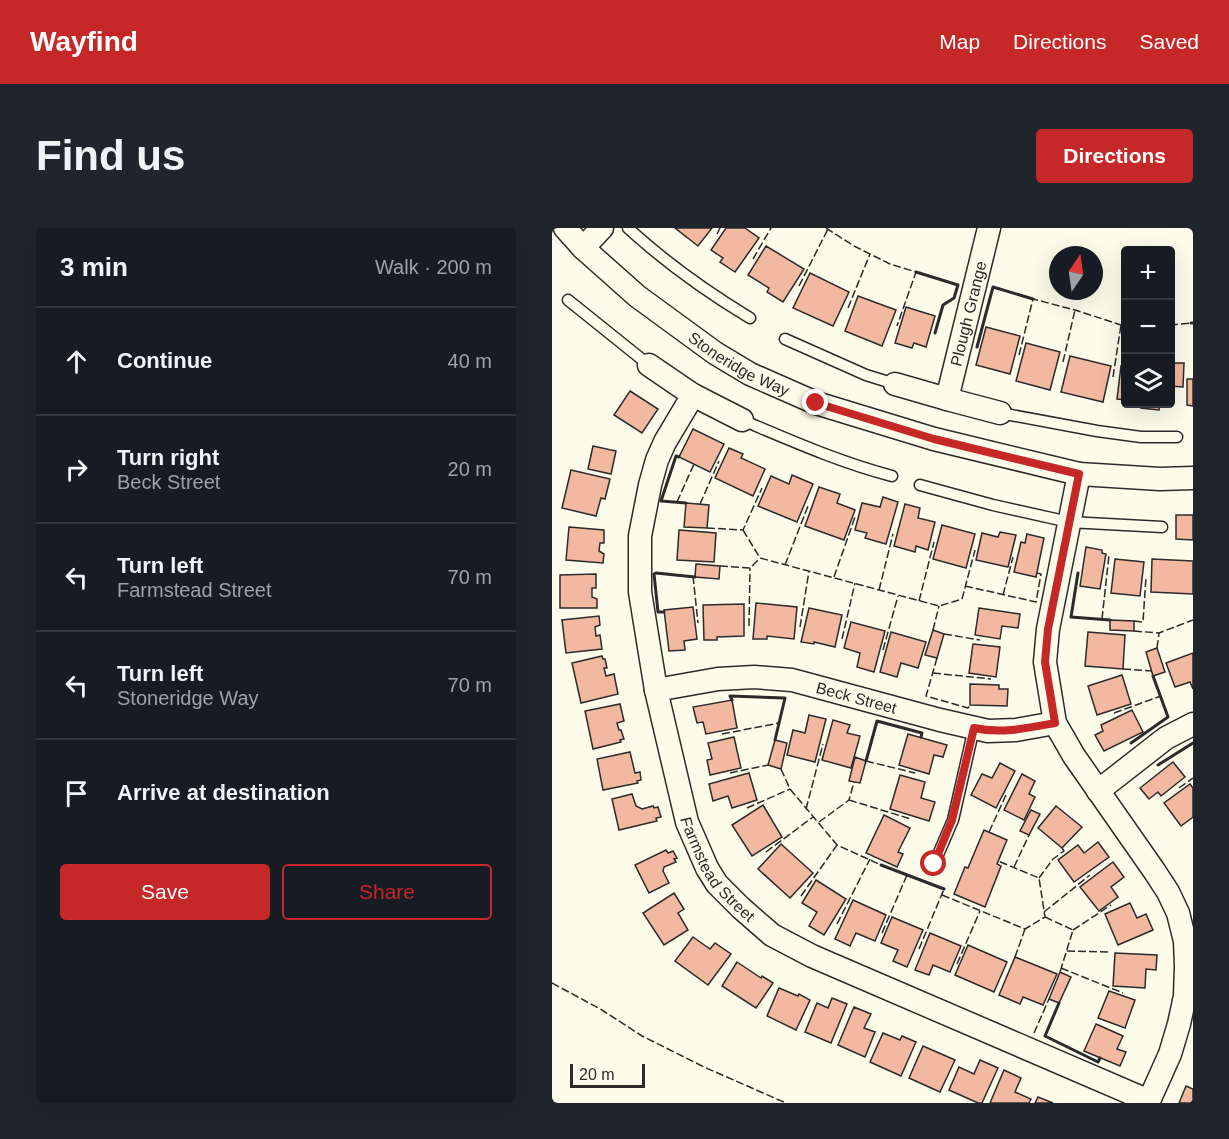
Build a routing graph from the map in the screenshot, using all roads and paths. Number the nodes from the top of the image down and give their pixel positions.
1 (565, 228) edge
2 (602, 228) edge
3 (627, 228) edge
4 (989, 228) edge
5 (583, 248) junction
6 (568, 300) dead end
7 (750, 318) dead end
8 (785, 339) dead end
9 (649, 365) joint
10 (895, 384) joint
11 (693, 395) junction
12 (947, 399) junction
13 (1000, 412) joint
14 (742, 420) joint
15 (1177, 437) dead end
16 (1079, 474) junction
17 (892, 476) dead end
18 (1193, 478) edge
19 (920, 485) dead end
20 (1069, 522) junction
21 (1161, 527) dead end
22 (656, 690) junction
23 (1055, 723) junction
24 (1193, 724) edge
25 (974, 728) junction
26 (1098, 791) junction
27 (934, 864) dead end
28 (1148, 1102) edge

1 - 5 street, Stoneridge Way
2 - 5 street
3 - 7 lane
4 - 12 street, Plough Grange
5 - 16 street, Stoneridge Way
6 - 9 lane
8 - 10 lane
9 - 11 street
10 - 12 street
11 - 14 street
11 - 22 street, Farmstead Street
12 - 13 street
13 - 15 lane
14 - 17 lane
16 - 18 street, Stoneridge Way
16 - 20 street, Farmstead Street
19 - 20 lane
20 - 21 lane
20 - 23 street, Farmstead Street
22 - 25 street, Beck Street
22 - 28 street, Farmstead Street
23 - 25 street, Beck Street
23 - 26 street, Farmstead Street
24 - 26 street
25 - 27 lane
26 - 28 street, Farmstead Street

